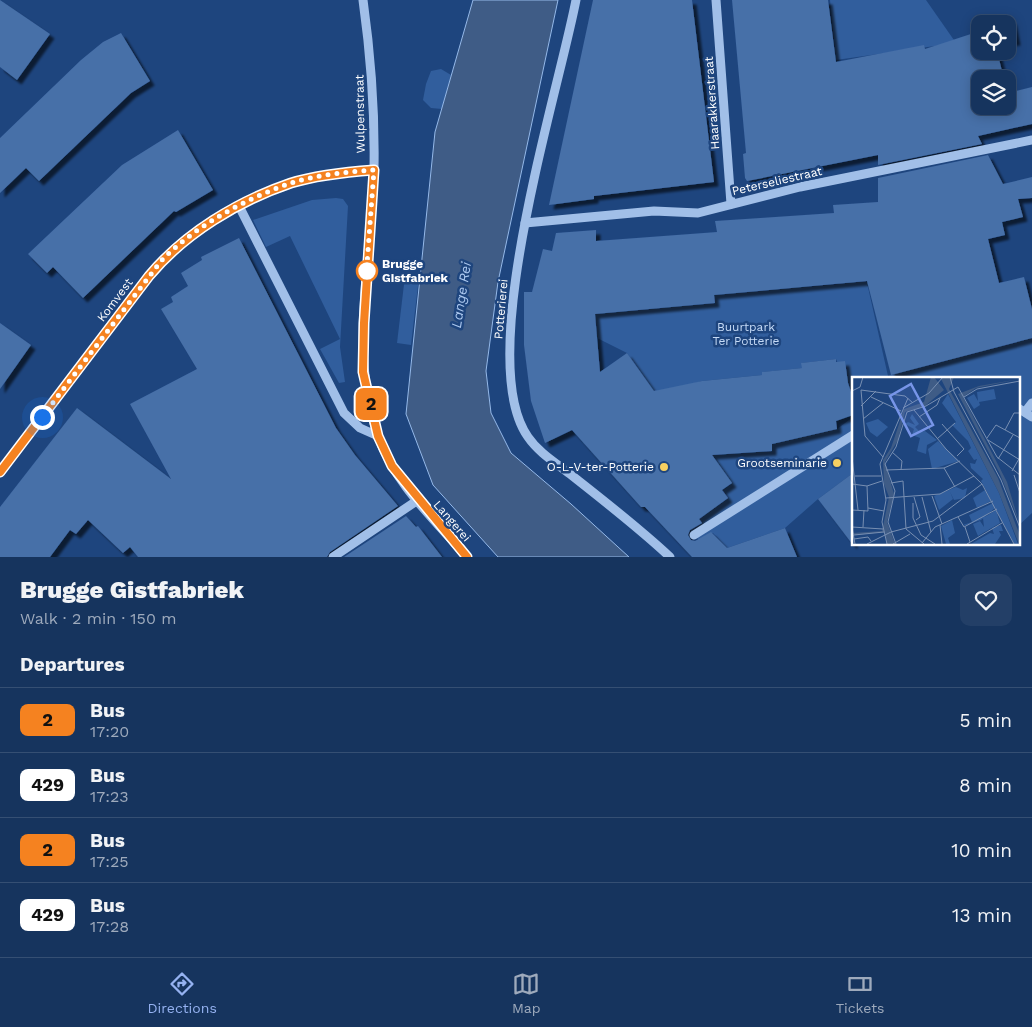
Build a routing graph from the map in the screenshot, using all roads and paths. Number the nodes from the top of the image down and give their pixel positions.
1 (363, 0) edge
2 (576, 0) edge
3 (716, 0) edge
4 (1032, 140) edge
5 (374, 170) junction
6 (731, 204) junction
7 (239, 206) junction
8 (525, 223) junction
9 (1032, 403) edge
10 (1025, 412) edge
11 (378, 436) junction
12 (852, 436) edge
13 (0, 472) edge
14 (418, 500) junction
15 (694, 535) dead end
16 (333, 557) edge
17 (467, 557) edge
18 (670, 557) edge

1 - 5 street, Wulpenstraat
2 - 8 street, Potterierei
3 - 6 street, Haarakkerstraat
4 - 6 street, Peterseliestraat
5 - 7 street, Komvest
5 - 11 street, Wulpenstraat
6 - 8 street, Peterseliestraat
7 - 11 street
7 - 13 street, Komvest
8 - 18 street, Potterierei
9 - 10 street
11 - 14 street, Wulpenstraat
12 - 15 street
14 - 16 street
14 - 17 street, Langerei

